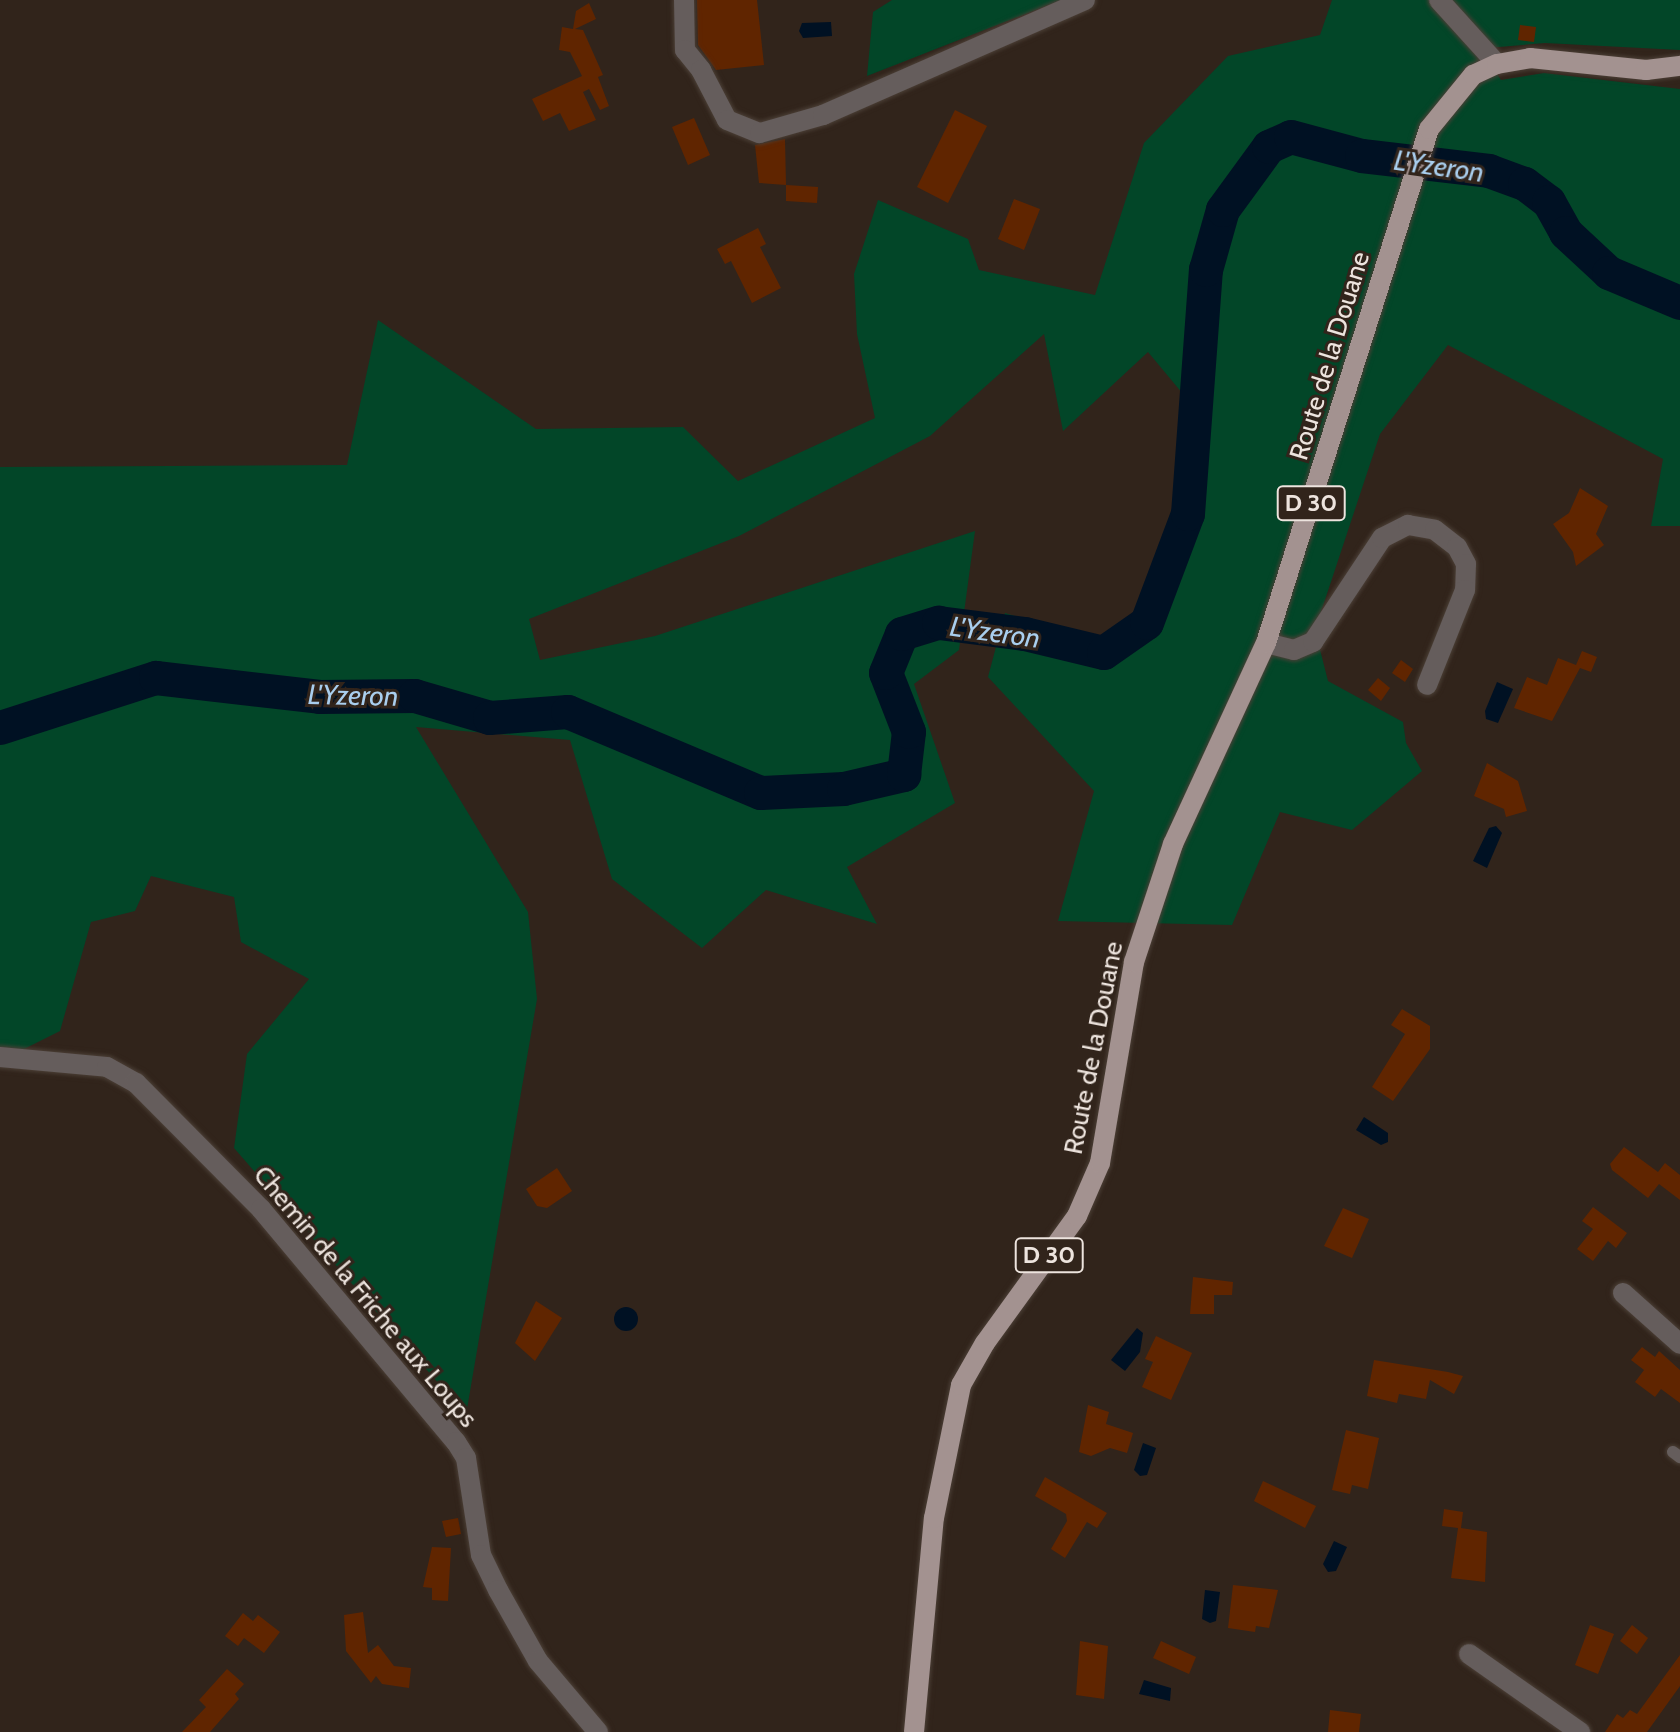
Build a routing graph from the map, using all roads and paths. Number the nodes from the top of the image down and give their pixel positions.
1 (684, 0) edge
2 (1085, 0) edge
3 (1439, 0) edge
4 (1497, 64) junction
5 (1680, 66) edge
6 (1266, 643) junction
7 (1427, 685) dead end
8 (0, 1057) edge
9 (1623, 1293) dead end
10 (1680, 1344) edge
11 (1469, 1654) dead end
12 (598, 1732) edge
13 (914, 1732) edge
14 (1580, 1732) edge

1 - 2 street
3 - 4 street
4 - 5 main road, D 30
4 - 6 main road, Route de la Douane / D 30
6 - 7 street
6 - 13 main road, Route de la Douane / D 30
8 - 12 street, Chemin de la Friche aux Loups
9 - 10 street
11 - 14 street

